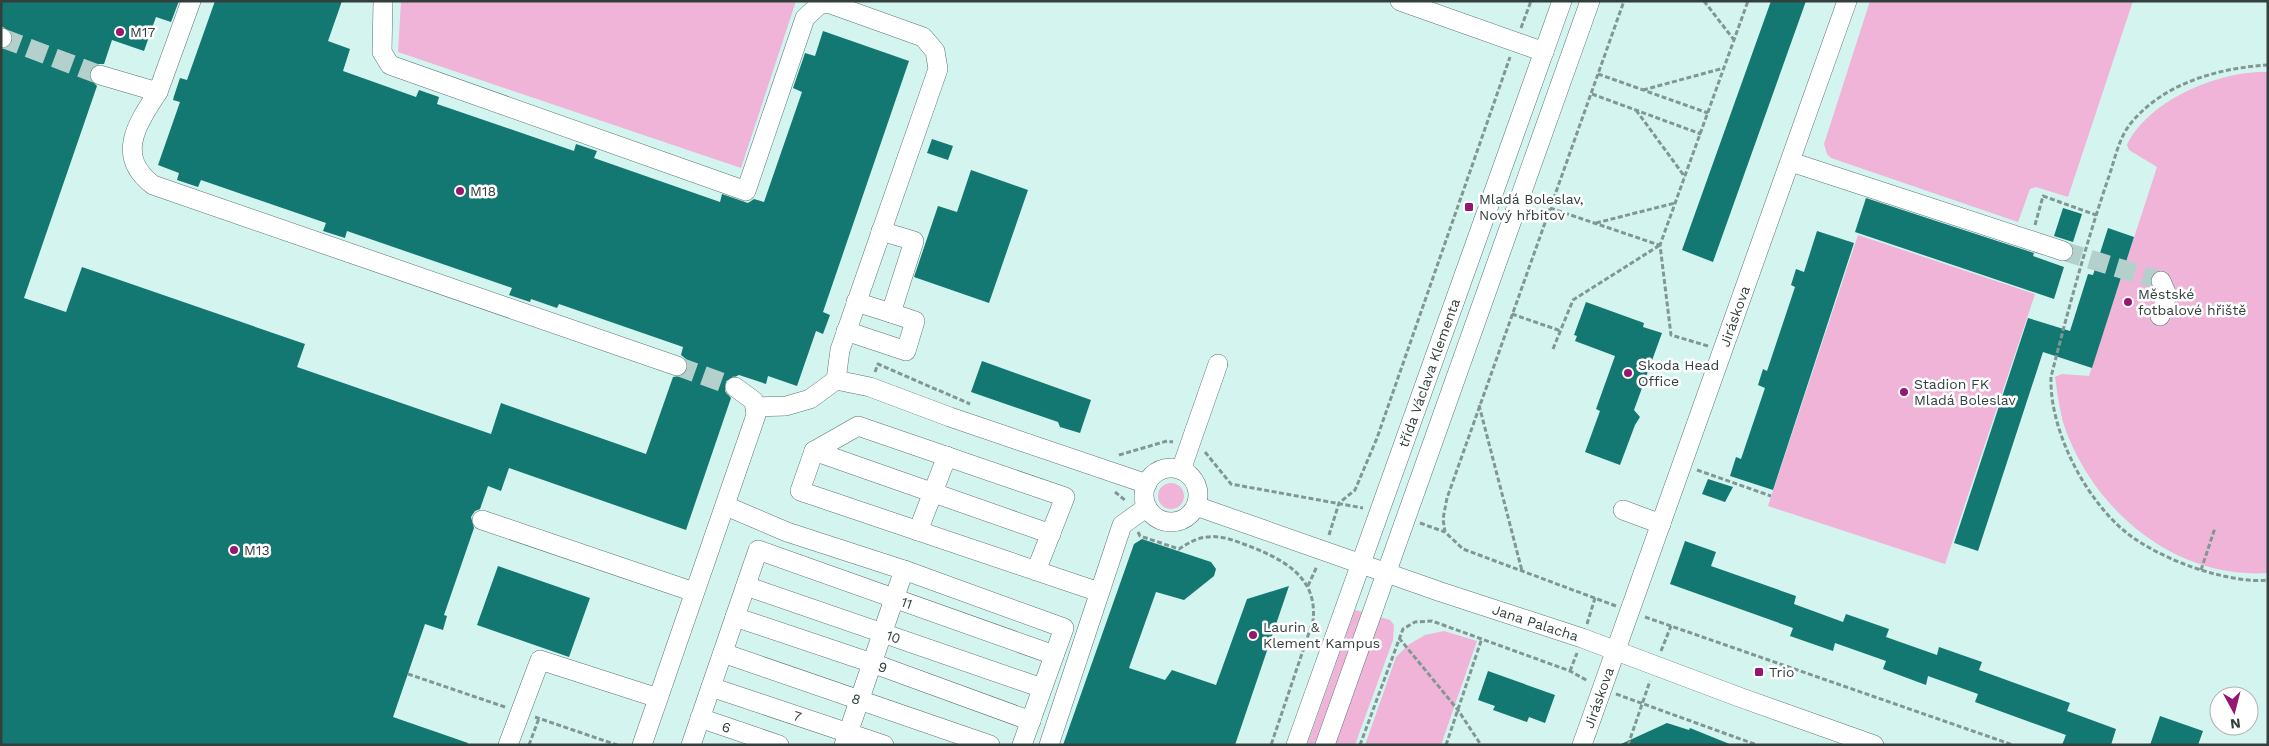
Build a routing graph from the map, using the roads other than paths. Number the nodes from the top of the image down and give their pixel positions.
1 (191, 1) edge
2 (383, 1) edge
3 (1400, 1) edge
4 (1562, 1) edge
5 (1590, 1) edge
6 (1847, 1) edge
7 (1544, 52) junction
8 (100, 75) tunnel mouth
9 (158, 92) junction
10 (1791, 162) junction
11 (882, 231) junction
12 (2063, 251) tunnel mouth
13 (2161, 281) dead end
14 (856, 302) junction
15 (891, 313) junction
16 (2160, 316) dead end
17 (846, 331) junction
18 (1218, 364) dead end
19 (677, 366) tunnel mouth
20 (836, 380) junction
21 (734, 387) tunnel mouth
22 (756, 407) junction
23 (814, 451) junction
24 (947, 456) junction
25 (1181, 470) junction
26 (1147, 484) junction
27 (933, 494) junction
28 (726, 506) junction
29 (1196, 506) junction
30 (1623, 510) dead end
31 (1140, 512) junction
32 (482, 520) dead end
33 (1661, 524) junction
34 (918, 531) junction
35 (1051, 534) junction
36 (1361, 564) junction
37 (904, 570) junction
38 (1036, 571) junction
39 (1385, 573) junction
40 (746, 586) junction
41 (694, 592) junction
42 (1099, 592) junction
43 (894, 597) junction
44 (735, 617) junction
45 (882, 634) junction
46 (1617, 650) junction
47 (723, 653) junction
48 (1054, 655) junction
49 (872, 663) junction
50 (711, 687) junction
51 (1042, 688) junction
52 (658, 698) junction
53 (859, 700) junction
54 (700, 718) junction
55 (1031, 721) junction
56 (846, 739) edge
57 (697, 743) edge
58 (508, 745) edge
59 (642, 745) edge
60 (779, 745) edge
61 (884, 745) edge
62 (990, 745) edge
63 (1022, 745) edge
64 (1049, 745) edge
65 (1296, 745) edge
66 (1325, 745) edge
67 (1582, 745) edge
68 (1874, 745) edge

1 - 9 street
2 - 11 street
3 - 7 street
4 - 7 street, třída Václava Klementa
5 - 39 street, třída Václava Klementa
6 - 10 street, Jiráskova
7 - 36 street, třída Václava Klementa
8 - 9 street
9 - 19 street
10 - 12 street
10 - 33 street, Jiráskova
11 - 14 street
11 - 15 street
13 - 16 street
14 - 15 street
14 - 17 street
15 - 17 street
17 - 20 street
18 - 25 street
20 - 22 street
20 - 26 street
21 - 22 street
22 - 28 street
23 - 24 street
23 - 27 street
23 - 34 street
24 - 27 street
24 - 35 street
25 - 26 street
25 - 29 street
26 - 31 street
27 - 34 street
27 - 35 street
28 - 37 street
28 - 41 street
29 - 31 street
29 - 36 street, Jana Palacha
30 - 33 street
31 - 42 street
32 - 41 street
33 - 46 street, Jiráskova
34 - 38 street
35 - 38 street
36 - 39 street, Jana Palacha
36 - 65 street, třída Václava Klementa
37 - 43 street
37 - 48 street
38 - 42 street
39 - 46 street, Jana Palacha
39 - 66 street, třída Václava Klementa
40 - 43 street, 11
40 - 44 street
40 - 45 street, 10
41 - 52 street
42 - 64 street
43 - 45 street
43 - 48 street, 11
44 - 47 street
44 - 49 street, 9
45 - 49 street
45 - 51 street, 10
46 - 67 street, Jiráskova
46 - 68 street, Jana Palacha
47 - 50 street
47 - 53 street, 8
48 - 51 street
49 - 53 street
49 - 55 street, 9
50 - 54 street
50 - 56 street, 7
51 - 55 street
52 - 58 street
52 - 59 street
53 - 56 street
53 - 62 street, 8
54 - 57 street
54 - 60 street, 6
55 - 63 street
56 - 61 street, 7

